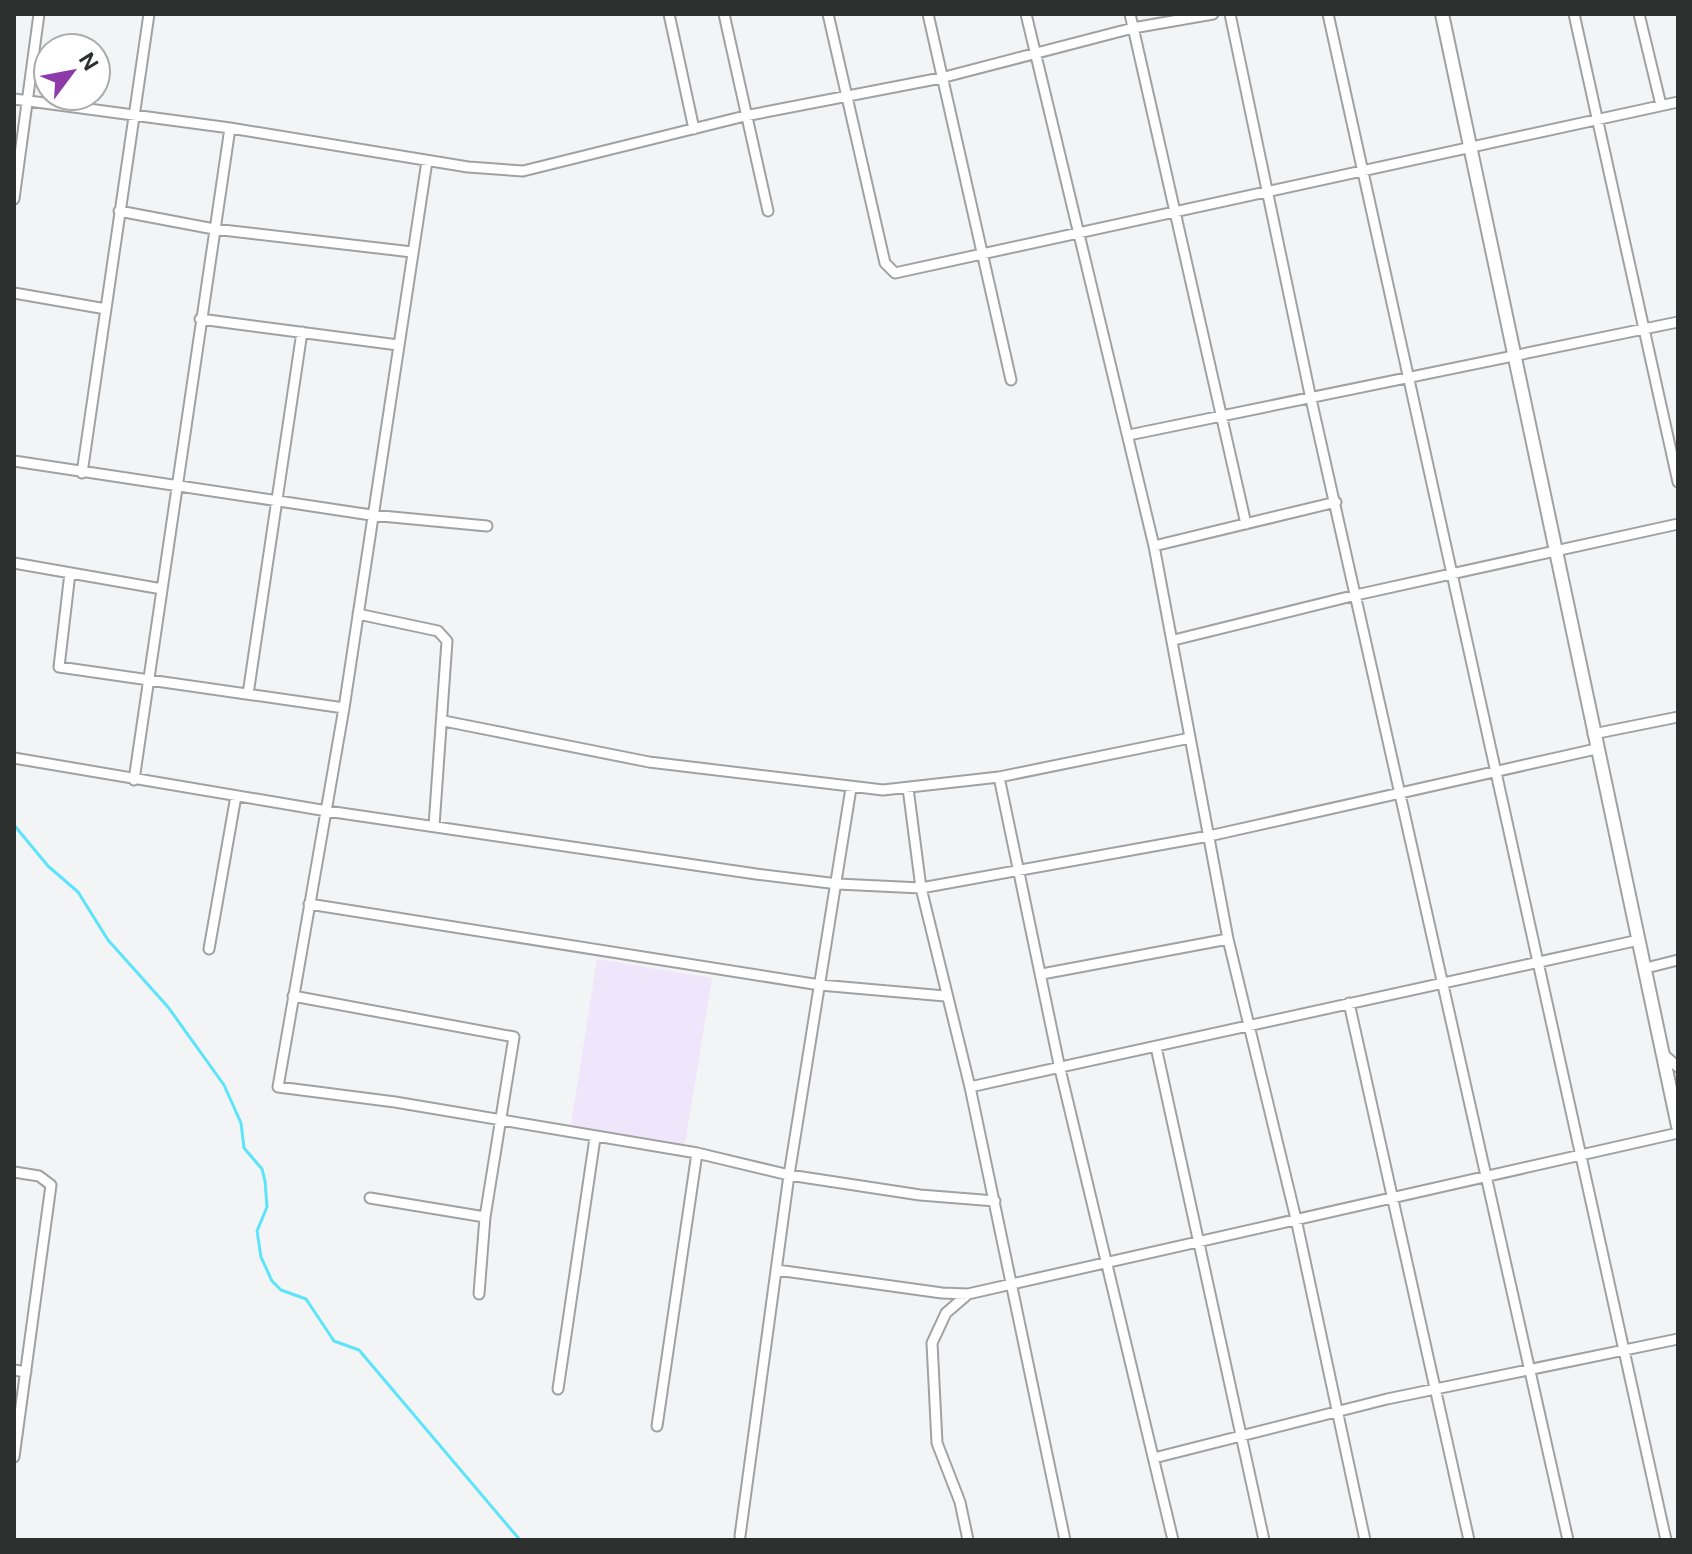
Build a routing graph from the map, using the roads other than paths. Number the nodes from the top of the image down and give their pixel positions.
1 (39, 14) edge
2 (149, 14) edge
3 (669, 14) edge
4 (724, 14) edge
5 (828, 14) edge
6 (928, 14) edge
7 (1026, 14) edge
8 (1130, 14) edge
9 (1213, 14) edge
10 (1230, 14) edge
11 (1328, 14) edge
12 (1442, 14) edge
13 (1574, 14) edge
14 (1639, 14) edge
15 (1133, 28) junction
16 (1035, 53) junction
17 (941, 78) junction
18 (847, 97) junction
19 (14, 99) edge
20 (28, 101) junction
21 (1678, 102) edge
22 (1661, 105) junction
23 (132, 115) junction
24 (745, 116) junction
25 (1600, 120) junction
26 (230, 128) junction
27 (694, 129) junction
28 (1471, 149) junction
29 (427, 161) junction
30 (1362, 173) junction
31 (1271, 194) junction
32 (14, 199) edge
33 (119, 211) junction
34 (768, 211) dead end
35 (1177, 212) junction
36 (214, 229) junction
37 (1078, 234) junction
38 (412, 252) junction
39 (983, 254) junction
40 (14, 293) edge
41 (106, 309) junction
42 (200, 319) junction
43 (1678, 322) edge
44 (1645, 328) junction
45 (302, 332) junction
46 (398, 345) junction
47 (1515, 356) junction
48 (1408, 378) junction
49 (1011, 380) dead end
50 (1311, 399) junction
51 (1222, 417) junction
52 (1678, 428) edge
53 (1667, 430) junction
54 (1129, 435) junction
55 (14, 461) edge
56 (82, 473) junction
57 (1678, 482) edge
58 (177, 486) junction
59 (276, 502) junction
60 (1336, 502) junction
61 (371, 515) junction
62 (1246, 524) junction
63 (1678, 524) edge
64 (487, 526) dead end
65 (1154, 546) junction
66 (1556, 552) junction
67 (14, 563) edge
68 (70, 573) junction
69 (1451, 574) junction
70 (162, 589) junction
71 (1356, 595) junction
72 (358, 614) junction
73 (1174, 640) junction
74 (148, 680) junction
75 (248, 694) junction
76 (344, 708) junction
77 (1678, 717) edge
78 (444, 721) junction
79 (1593, 734) junction
80 (1190, 738) junction
81 (1596, 749) junction
82 (14, 758) edge
83 (1494, 774) junction
84 (999, 777) junction
85 (134, 780) junction
86 (851, 788) junction
87 (908, 788) junction
88 (1400, 794) junction
89 (236, 796) junction
90 (327, 811) junction
91 (434, 826) junction
92 (1209, 836) junction
93 (1020, 868) junction
94 (838, 884) junction
95 (921, 888) junction
96 (309, 904) junction
97 (1228, 939) junction
98 (1639, 940) junction
99 (209, 949) dead end
100 (1678, 960) edge
101 (1535, 961) junction
102 (1646, 968) junction
103 (1042, 974) junction
104 (1441, 982) junction
105 (820, 985) junction
106 (293, 996) junction
107 (945, 996) junction
108 (1349, 1003) junction
109 (1250, 1025) junction
110 (1156, 1047) junction
111 (1663, 1054) junction
112 (1678, 1067) edge
113 (1060, 1069) junction
114 (970, 1087) junction
115 (502, 1121) junction
116 (1678, 1126) edge
117 (1678, 1133) edge
118 (595, 1138) junction
119 (697, 1153) junction
120 (1579, 1157) junction
121 (14, 1172) edge
122 (789, 1175) junction
123 (1486, 1178) junction
124 (370, 1198) dead end
125 (1395, 1198) junction
126 (995, 1201) junction
127 (485, 1217) junction
128 (1296, 1219) junction
129 (1198, 1242) junction
130 (1105, 1263) junction
131 (777, 1270) junction
132 (1011, 1283) junction
133 (479, 1294) dead end
134 (968, 1294) junction
135 (1678, 1339) edge
136 (1622, 1349) junction
137 (14, 1370) edge
138 (1532, 1370) junction
139 (26, 1372) junction
140 (558, 1389) dead end
141 (1433, 1389) junction
142 (1337, 1412) junction
143 (657, 1426) dead end
144 (1240, 1436) junction
145 (14, 1457) edge
146 (1154, 1458) junction
147 (740, 1536) dead end
148 (968, 1540) edge
149 (1065, 1540) edge
150 (1173, 1540) edge
151 (1264, 1540) edge
152 (1365, 1540) edge
153 (1469, 1540) edge
154 (1568, 1540) edge
155 (1666, 1540) edge

1 - 20 street
2 - 23 street
3 - 27 street
4 - 24 street
5 - 18 street
6 - 17 street
7 - 16 street
8 - 15 street
9 - 15 street
10 - 31 street
11 - 30 street
12 - 28 street
13 - 25 street
14 - 22 street
15 - 16 street
15 - 35 street
16 - 17 street
16 - 37 street
17 - 18 street
17 - 39 street
18 - 24 street
18 - 39 street
19 - 20 street
20 - 23 street
20 - 32 street
21 - 22 street
22 - 25 street
23 - 26 street
23 - 33 street
24 - 27 street
24 - 34 street
25 - 28 street
25 - 44 street
26 - 29 street
26 - 36 street
27 - 29 street
28 - 30 street
28 - 47 street
29 - 38 street
30 - 31 street
30 - 48 street
31 - 35 street
31 - 50 street
33 - 36 street
33 - 41 street
35 - 37 street
35 - 51 street
36 - 38 street
36 - 42 street
37 - 39 street
37 - 54 street
38 - 46 street
39 - 49 street
40 - 41 street
41 - 56 street
42 - 45 street
42 - 58 street
43 - 44 street
44 - 47 street
44 - 53 street
45 - 46 street
45 - 59 street
46 - 61 street
47 - 48 street
47 - 66 street
48 - 50 street
48 - 69 street
50 - 51 street
50 - 60 street
51 - 54 street
51 - 62 street
52 - 53 street
53 - 57 street
54 - 65 street
55 - 56 street
56 - 58 street
58 - 59 street
58 - 70 street
59 - 61 street
59 - 75 street
60 - 62 street
60 - 71 street
61 - 64 street
61 - 72 street
62 - 65 street
63 - 66 street
65 - 73 street
66 - 69 street
66 - 79 street
67 - 68 street
68 - 70 street
68 - 74 street
69 - 71 street
69 - 83 street
70 - 74 street
71 - 73 street
71 - 88 street
72 - 76 street
72 - 78 street
73 - 80 street
74 - 75 street
74 - 85 street
75 - 76 street
76 - 90 street
77 - 79 street
78 - 86 street
78 - 91 street
79 - 81 street
80 - 84 street
80 - 92 street
81 - 83 street
81 - 98 street
82 - 85 street
83 - 88 street
83 - 101 street
84 - 87 street
84 - 93 street
85 - 89 street
86 - 87 street
86 - 94 street
87 - 95 street
88 - 92 street
88 - 104 street
89 - 90 street
89 - 99 street
90 - 91 street
90 - 96 street
91 - 94 street
92 - 93 street
92 - 97 street
93 - 95 street
93 - 103 street
94 - 95 street
94 - 105 street
95 - 107 street
96 - 105 street
96 - 106 street
97 - 103 street
97 - 109 street
98 - 101 street
98 - 102 street
100 - 102 street
101 - 104 street
101 - 120 street
102 - 111 street
103 - 113 street
104 - 108 street
104 - 123 street
105 - 107 street
105 - 122 street
106 - 115 street
106 - 115 street
107 - 114 street
108 - 109 street
108 - 125 street
109 - 110 street
109 - 128 street
110 - 113 street
110 - 129 street
111 - 112 street
111 - 116 street
113 - 114 street
113 - 130 street
114 - 126 street
115 - 118 street
115 - 127 street
117 - 120 street
118 - 119 street
118 - 140 street
119 - 122 street
119 - 143 street
120 - 123 street
120 - 136 street
121 - 139 street
122 - 126 street
122 - 131 street
123 - 125 street
123 - 138 street
124 - 127 street
125 - 128 street
125 - 141 street
126 - 132 street
127 - 133 street
128 - 129 street
128 - 142 street
129 - 130 street
129 - 144 street
130 - 132 street
130 - 146 street
131 - 134 street
131 - 147 street
132 - 134 street
132 - 149 street
134 - 148 street
135 - 136 street
136 - 138 street
136 - 155 street
137 - 139 street
138 - 141 street
138 - 154 street
139 - 145 street
141 - 142 street
141 - 153 street
142 - 144 street
142 - 152 street
144 - 146 street
144 - 151 street
146 - 150 street

